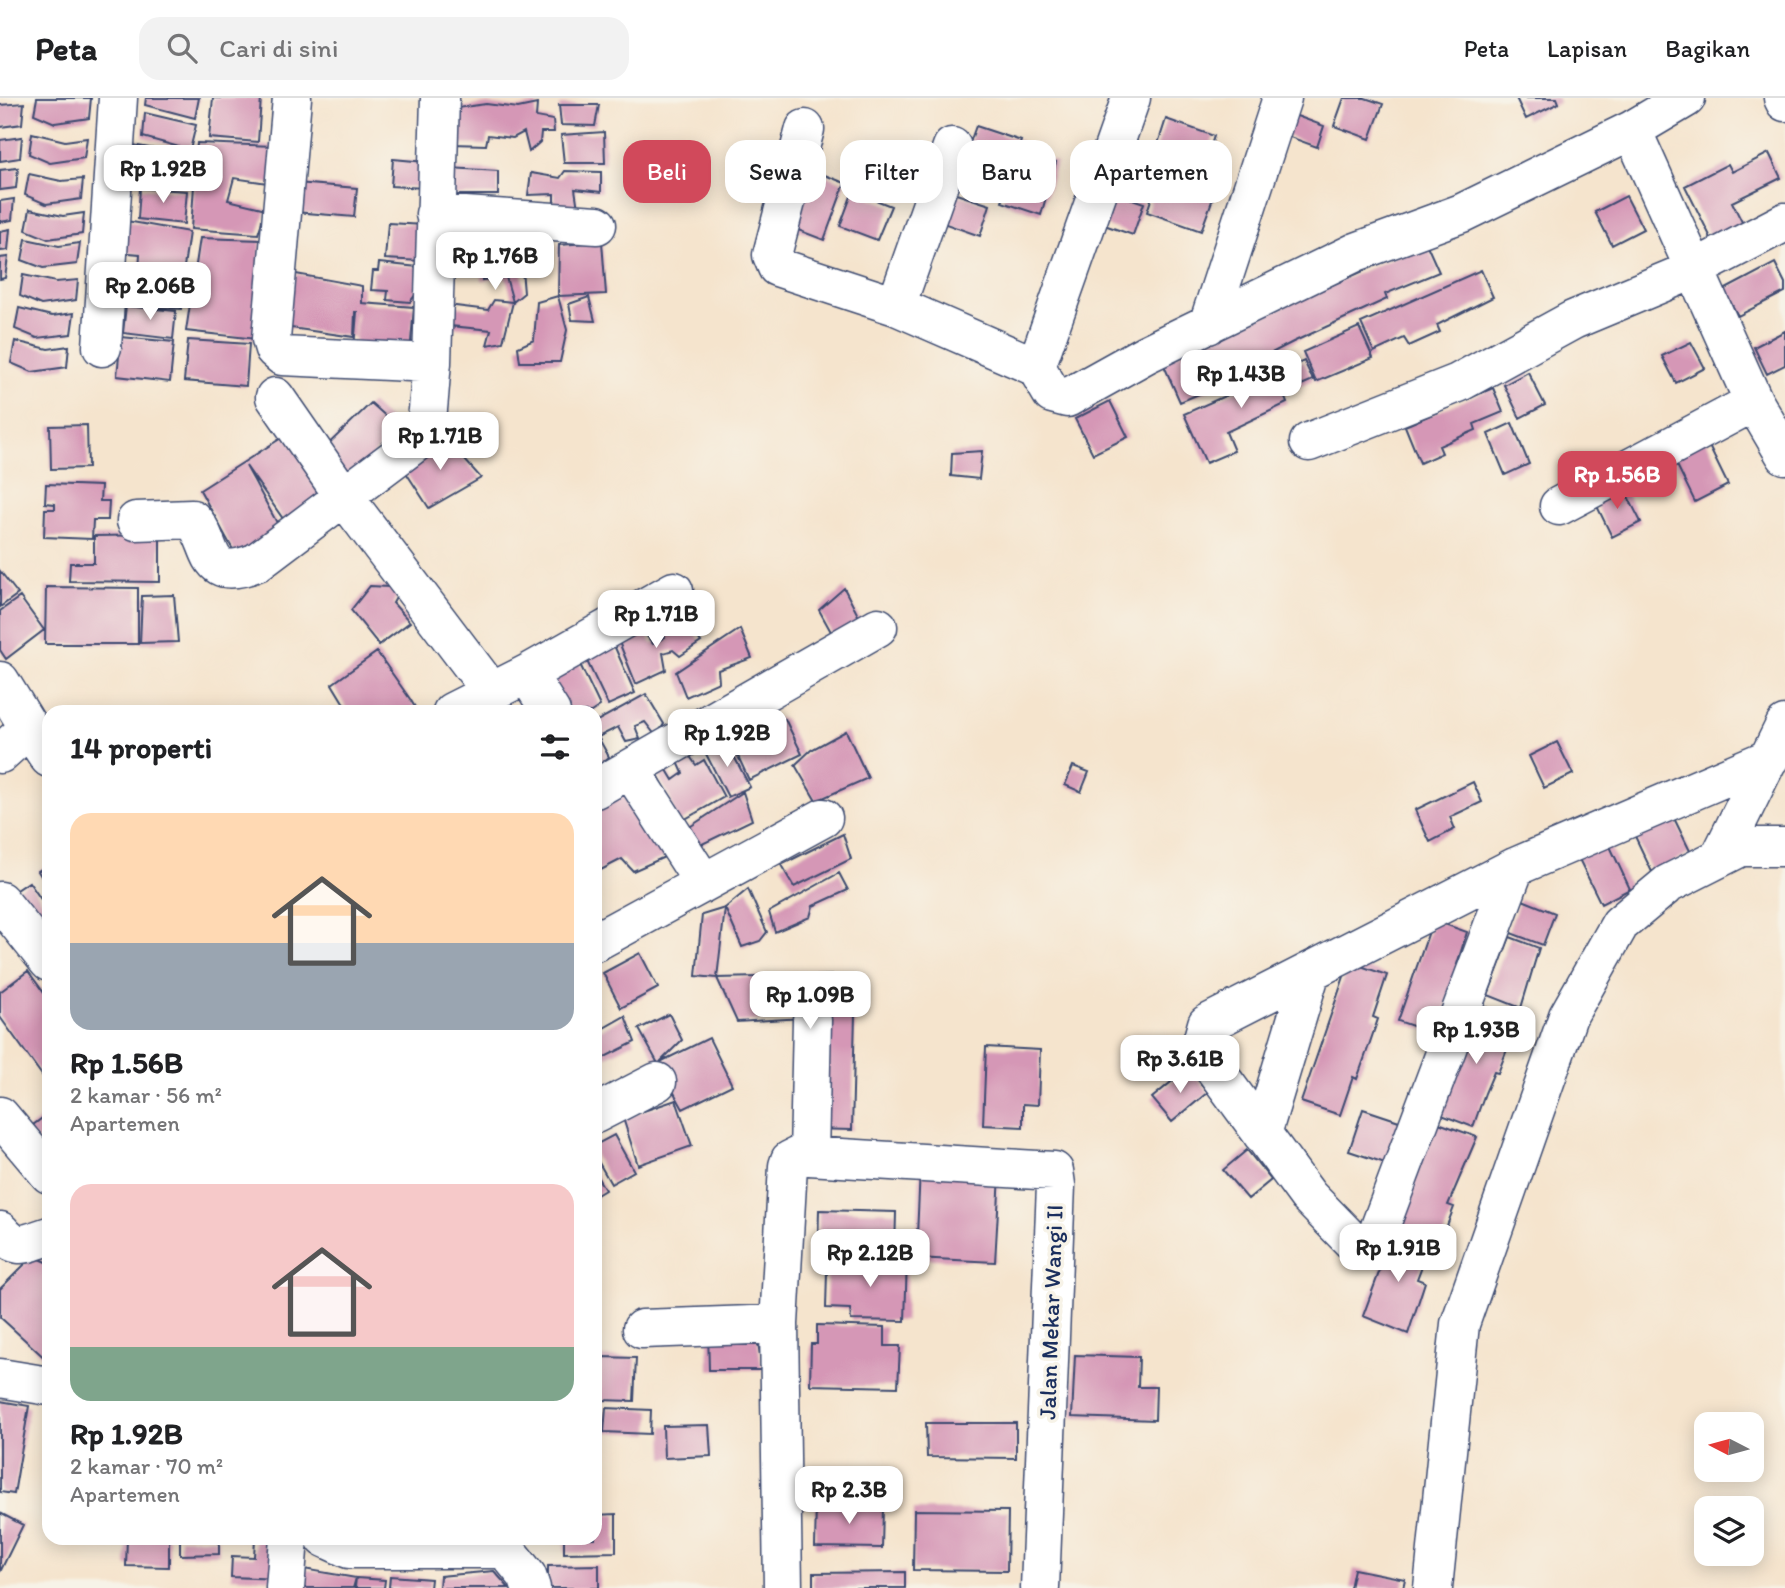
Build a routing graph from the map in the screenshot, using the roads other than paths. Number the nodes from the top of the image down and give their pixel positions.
1 (118, 98) edge
2 (292, 98) edge
3 (440, 98) edge
4 (1130, 98) edge
5 (1282, 98) edge
6 (1686, 98) edge
7 (805, 129) dead end
8 (1633, 130) junction
9 (951, 147) dead end
10 (435, 214) junction
11 (1785, 222) edge
12 (597, 225) dead end
13 (1693, 270) junction
14 (896, 306) junction
15 (1208, 325) junction
16 (102, 347) dead end
17 (432, 363) junction
18 (1036, 367) junction
19 (275, 397) dead end
20 (1754, 402) junction
21 (1309, 442) dead end
22 (1785, 455) edge
23 (345, 498) junction
24 (1559, 506) dead end
25 (136, 522) dead end
26 (674, 591) dead end
27 (878, 627) dead end
28 (527, 674) junction
29 (0, 681) edge
30 (491, 691) junction
31 (465, 705) edge
32 (547, 705) edge
33 (1777, 741) edge
34 (39, 743) edge
35 (0, 754) edge
36 (631, 770) junction
37 (602, 784) edge
38 (823, 818) dead end
39 (1785, 847) edge
40 (1721, 855) junction
41 (1515, 867) junction
42 (703, 881) junction
43 (0, 901) edge
44 (602, 938) edge
45 (42, 949) edge
46 (1311, 971) junction
47 (812, 1020) dead end
48 (657, 1082) dead end
49 (602, 1110) edge
50 (0, 1116) edge
51 (1262, 1134) junction
52 (809, 1156) junction
53 (42, 1166) edge
54 (0, 1231) edge
55 (42, 1238) edge
56 (779, 1324) junction
57 (642, 1329) dead end
58 (0, 1378) edge
59 (42, 1385) edge
60 (288, 1545) edge
61 (340, 1545) edge
62 (471, 1545) edge
63 (502, 1545) edge
64 (285, 1588) edge
65 (531, 1588) edge
66 (783, 1588) edge
67 (1040, 1588) edge
68 (1433, 1588) edge

1 - 16 street
2 - 17 street
3 - 10 street
4 - 18 street
5 - 15 street
6 - 8 street
7 - 14 street
8 - 13 street
8 - 15 street
9 - 14 street
10 - 12 street
10 - 17 street
11 - 13 street
13 - 20 street
13 - 21 street
14 - 18 street
15 - 18 street
17 - 23 street
19 - 23 street
20 - 22 street
20 - 24 street
23 - 25 street
23 - 30 street
26 - 28 street
27 - 36 street
28 - 30 street
28 - 32 street
29 - 34 street
30 - 31 street
33 - 40 street
33 - 41 street
34 - 35 street
36 - 37 street
36 - 42 street
38 - 42 street
39 - 40 street
40 - 68 street
41 - 46 street
41 - 51 street
42 - 44 street
43 - 45 street
46 - 51 street
46 - 51 street
47 - 52 street
48 - 49 street
50 - 53 street
52 - 56 street
52 - 67 street, Jalan Mekar Wangi II
54 - 55 street
56 - 57 street
56 - 66 street
58 - 59 street
60 - 64 street
61 - 62 street
63 - 65 street

